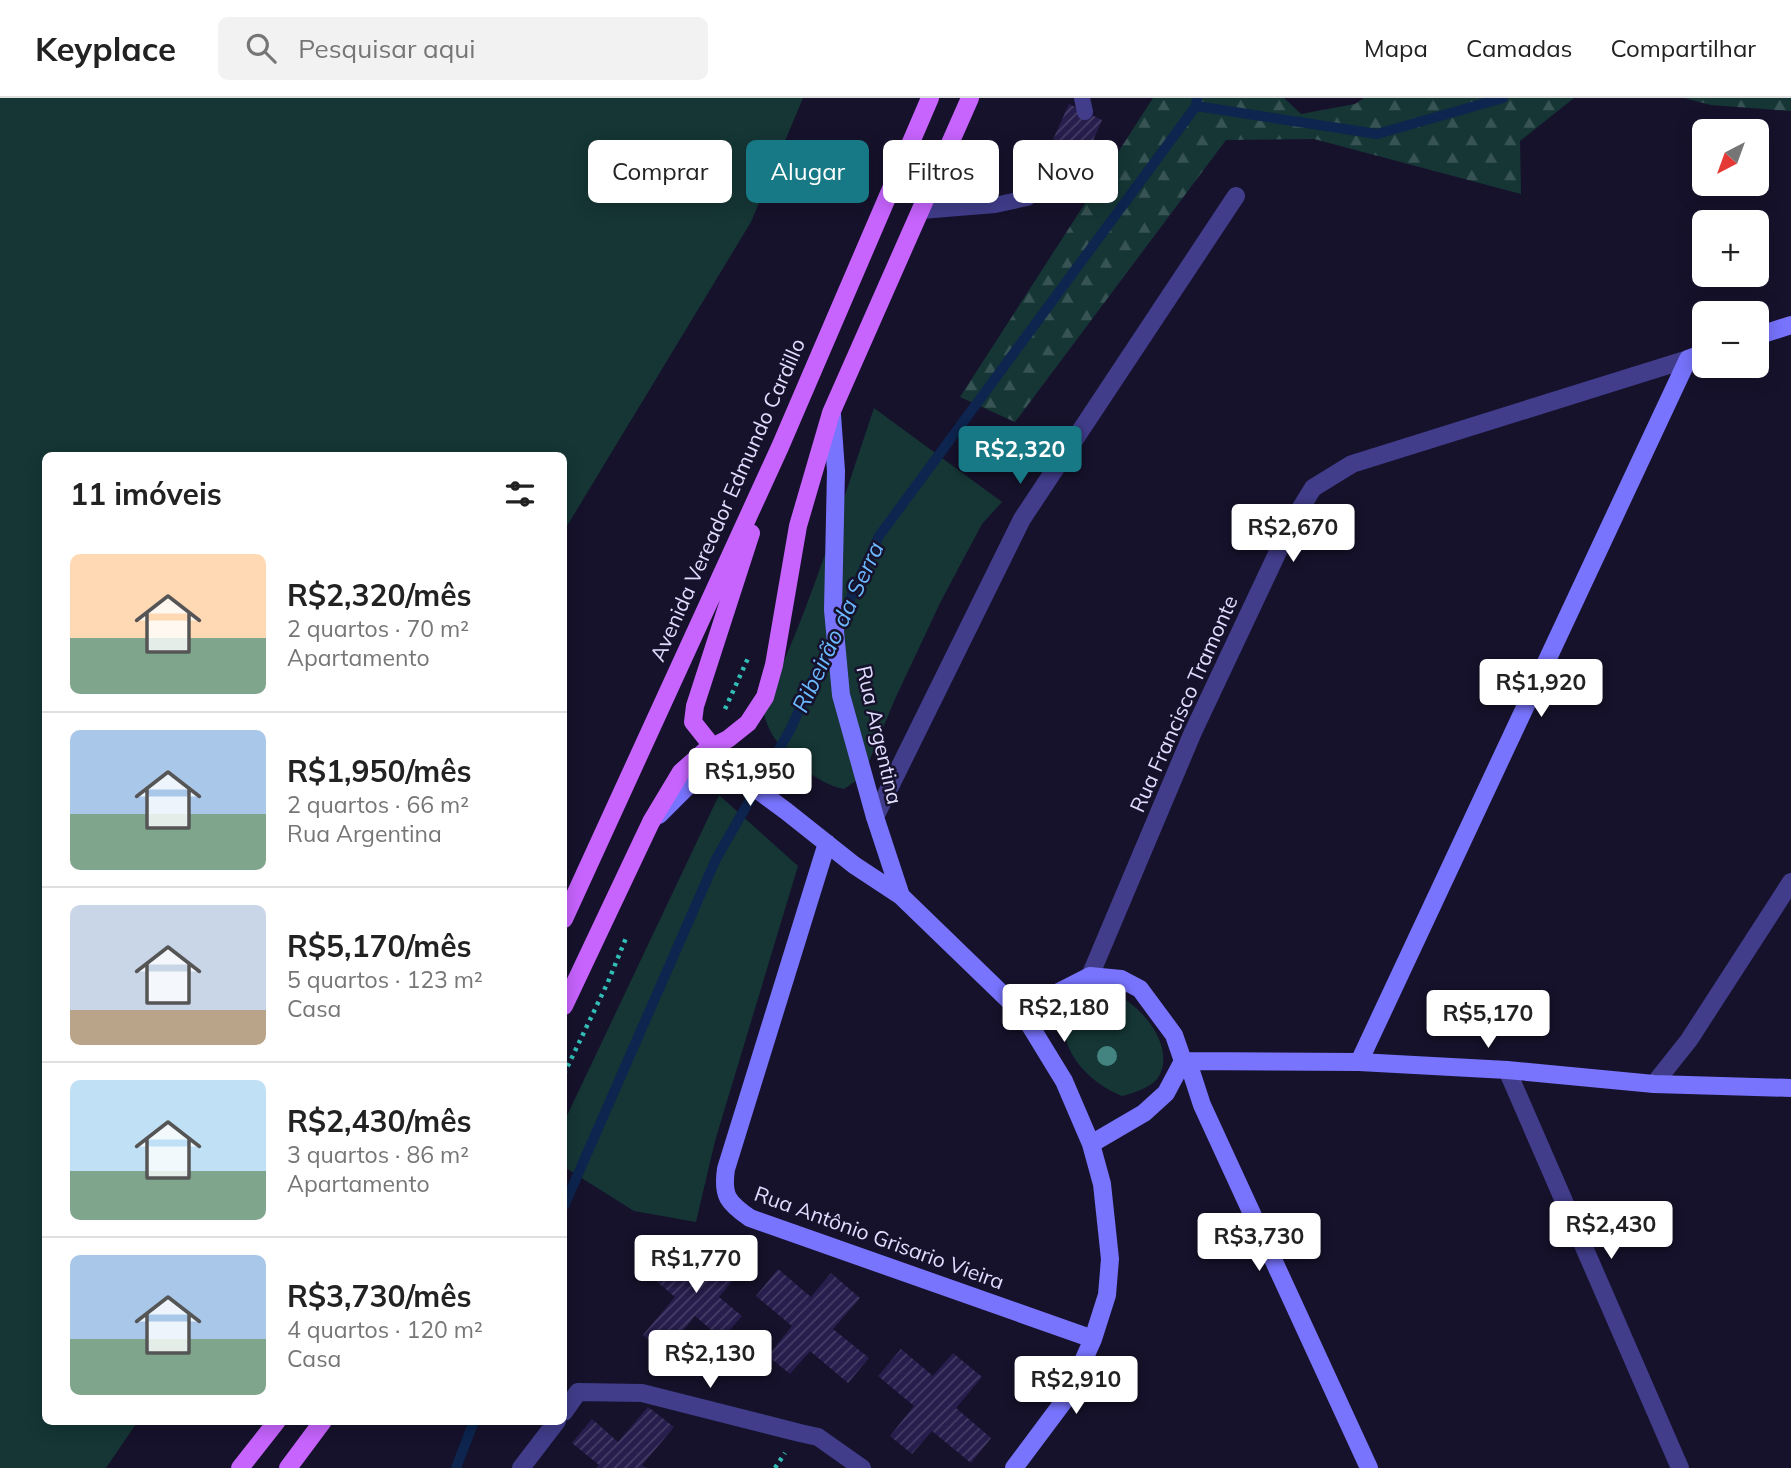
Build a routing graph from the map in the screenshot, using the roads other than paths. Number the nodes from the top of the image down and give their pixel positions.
1 (930, 98) edge
2 (970, 98) edge
3 (1236, 196) dead end
4 (1013, 201) edge
5 (921, 211) junction
6 (1791, 325) edge
7 (1769, 332) edge
8 (1692, 357) edge
9 (1692, 364) edge
10 (831, 413) junction
11 (779, 447) junction
12 (712, 746) junction
13 (874, 817) junction
14 (651, 822) junction
15 (827, 843) junction
16 (1791, 882) edge
17 (901, 896) junction
18 (567, 912) edge
19 (1090, 976) junction
20 (567, 1000) edge
21 (1023, 1014) junction
22 (1185, 1062) junction
23 (1359, 1062) junction
24 (1507, 1070) junction
25 (1654, 1084) junction
26 (1791, 1088) edge
27 (1091, 1144) junction
28 (1093, 1339) junction
29 (567, 1408) edge
30 (274, 1425) edge
31 (320, 1425) edge
32 (554, 1425) edge
33 (240, 1468) edge
34 (288, 1468) edge
35 (521, 1468) edge
36 (862, 1468) edge
37 (1014, 1468) edge
38 (1369, 1468) edge
39 (1680, 1468) edge

1 - 11 main road, Avenida Vereador Edmundo Cardillo
2 - 5 main road
3 - 13 street
4 - 5 lane
5 - 10 main road
6 - 7 street
8 - 19 street, Rua Francisco Tramonte
9 - 23 street
10 - 12 main road
10 - 13 street, Rua Argentina
11 - 12 main road
11 - 18 main road, Avenida Vereador Edmundo Cardillo
12 - 14 main road
13 - 17 street, Rua Argentina
14 - 15 street, Rua Argentina
14 - 20 main road
15 - 17 street, Rua Argentina
15 - 28 street, Rua Antônio Grisario Vieira
16 - 25 street
17 - 21 street, Rua Argentina
19 - 21 street
19 - 22 street
21 - 27 street, Rua Argentina
22 - 23 street
22 - 27 street
22 - 38 street
23 - 24 street
24 - 25 street
24 - 39 street
25 - 26 street
27 - 28 street, Rua Argentina
28 - 37 street, Rua Argentina
29 - 36 street
30 - 33 main road
31 - 34 main road
32 - 35 street

